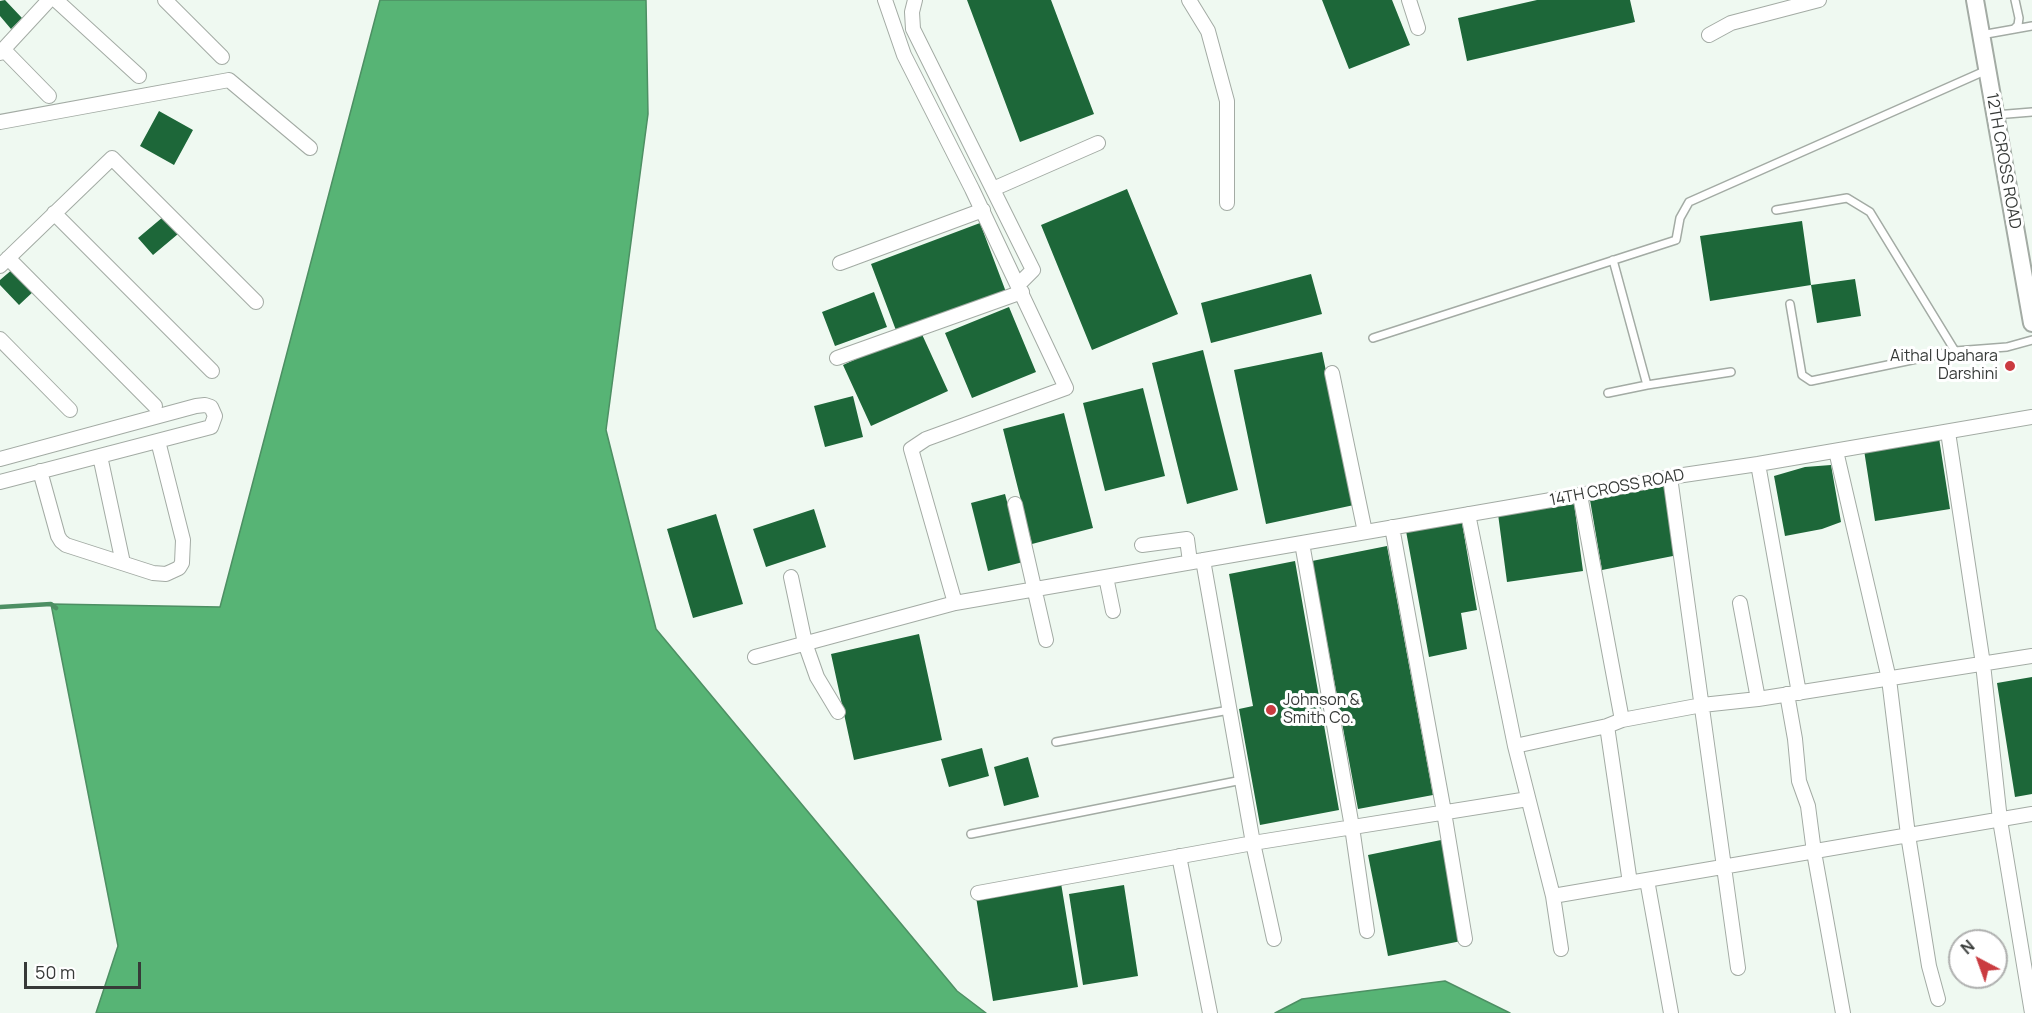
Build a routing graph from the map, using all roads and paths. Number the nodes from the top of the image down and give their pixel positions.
1 (50, 0) edge
2 (56, 0) edge
3 (165, 0) edge
4 (885, 0) edge
5 (915, 0) edge
6 (1189, 0) edge
7 (1409, 0) edge
8 (1820, 0) edge
9 (1975, 0) edge
10 (2015, 0) edge
11 (2032, 26) edge
12 (1418, 28) dead end
13 (2014, 29) junction
14 (1709, 35) dead end
15 (1981, 35) junction
16 (2, 51) edge
17 (222, 57) dead end
18 (1987, 70) junction
19 (139, 76) dead end
20 (49, 96) dead end
21 (2032, 112) edge
22 (1995, 115) junction
23 (0, 122) edge
24 (1098, 143) dead end
25 (310, 148) dead end
26 (993, 189) junction
27 (1227, 203) dead end
28 (983, 210) junction
29 (1776, 210) dead end
30 (54, 213) junction
31 (1613, 260) junction
32 (4, 262) edge
33 (840, 263) dead end
34 (1020, 288) junction
35 (256, 302) dead end
36 (1790, 304) dead end
37 (2032, 323) edge
38 (1373, 338) dead end
39 (0, 339) edge
40 (2032, 340) edge
41 (1955, 351) junction
42 (837, 358) dead end
43 (212, 371) dead end
44 (1731, 372) dead end
45 (1332, 373) dead end
46 (1647, 385) junction
47 (1608, 393) dead end
48 (154, 406) dead end
49 (70, 410) dead end
50 (2032, 417) edge
51 (1948, 432) junction
52 (158, 441) junction
53 (1836, 451) junction
54 (100, 456) junction
55 (0, 459) edge
56 (1758, 464) junction
57 (40, 471) junction
58 (1670, 477) junction
59 (0, 482) edge
60 (1580, 495) junction
61 (1015, 504) dead end
62 (1468, 514) junction
63 (1392, 527) junction
64 (1365, 532) junction
65 (1302, 543) junction
66 (1142, 545) dead end
67 (1197, 561) junction
68 (123, 563) junction
69 (791, 577) dead end
70 (1106, 577) junction
71 (1035, 589) junction
72 (955, 603) junction
73 (1740, 603) dead end
74 (1113, 611) dead end
75 (1046, 640) dead end
76 (805, 644) junction
77 (2032, 656) edge
78 (755, 657) dead end
79 (1983, 664) junction
80 (1889, 679) junction
81 (1793, 694) junction
82 (1758, 699) junction
83 (1702, 705) junction
84 (1229, 710) junction
85 (838, 712) dead end
86 (1622, 720) junction
87 (1607, 726) junction
88 (1056, 742) dead end
89 (1515, 746) junction
90 (1242, 780) junction
91 (1528, 799) junction
92 (1444, 812) junction
93 (2032, 814) edge
94 (2000, 820) junction
95 (1352, 827) junction
96 (971, 834) dead end
97 (1908, 836) junction
98 (1253, 843) junction
99 (1814, 852) junction
100 (1179, 856) junction
101 (1724, 867) junction
102 (1647, 880) junction
103 (1630, 883) junction
104 (978, 893) dead end
105 (1553, 896) junction
106 (1367, 931) dead end
107 (1274, 939) dead end
108 (1465, 939) dead end
109 (1561, 949) dead end
110 (1738, 968) dead end
111 (1938, 999) dead end
112 (1210, 1013) edge
113 (1671, 1013) edge
114 (1843, 1013) edge
115 (2032, 1013) edge

1 - 16 street
2 - 19 street
3 - 17 street
4 - 28 street
5 - 26 street
6 - 27 street
7 - 12 street
8 - 14 street
9 - 15 street, 12TH CROSS ROAD
10 - 13 lane
11 - 13 lane
13 - 15 lane
15 - 18 street, 12TH CROSS ROAD
16 - 20 street
18 - 22 street, 12TH CROSS ROAD
18 - 31 lane
21 - 22 lane
22 - 37 street, 12TH CROSS ROAD
23 - 25 street
24 - 26 street
26 - 34 street
28 - 33 street
28 - 34 street
29 - 41 lane
30 - 32 street
30 - 35 street
30 - 43 street
31 - 38 lane
31 - 46 lane
32 - 48 street
34 - 42 street
34 - 72 street
36 - 41 lane
39 - 49 street
40 - 41 lane
44 - 46 lane
45 - 64 street
46 - 47 lane
50 - 51 street, 14TH CROSS ROAD
51 - 53 street, 14TH CROSS ROAD
51 - 79 street
52 - 54 street
52 - 55 street
52 - 68 street
53 - 56 street, 14TH CROSS ROAD
53 - 80 street
54 - 57 street
54 - 68 street
56 - 58 street, 14TH CROSS ROAD
56 - 81 street
57 - 59 street
57 - 68 street
58 - 60 street, 14TH CROSS ROAD
58 - 83 street
60 - 62 street, 14TH CROSS ROAD
60 - 86 street
61 - 71 street
62 - 63 street, 14TH CROSS ROAD
62 - 89 street
63 - 64 street, 14TH CROSS ROAD
63 - 92 street
64 - 65 street, 14TH CROSS ROAD
65 - 67 street, 14TH CROSS ROAD
65 - 95 street
66 - 67 street
67 - 70 street, 14TH CROSS ROAD
67 - 84 street
69 - 76 street
70 - 71 street, 14TH CROSS ROAD
70 - 74 street
71 - 72 street, 14TH CROSS ROAD
71 - 75 street
72 - 76 street, 14TH CROSS ROAD
73 - 82 street
76 - 78 street, 14TH CROSS ROAD
76 - 85 street
77 - 79 street
79 - 80 street
79 - 94 street
80 - 81 street
80 - 97 street
81 - 82 street
81 - 99 street
82 - 83 street
83 - 86 street
83 - 101 street
84 - 88 lane
84 - 90 street
86 - 87 street
87 - 89 street
87 - 103 street
89 - 91 street
90 - 96 lane
90 - 98 street
91 - 92 street
91 - 105 street
92 - 95 street
92 - 108 street
93 - 94 street
94 - 97 street
94 - 115 street
95 - 98 street
95 - 106 street
97 - 99 street
97 - 111 street
98 - 100 street
98 - 107 street
99 - 101 street
99 - 114 street
100 - 104 street
100 - 112 street
101 - 102 street
101 - 110 street
102 - 103 street
102 - 113 street
103 - 105 street
105 - 109 street

